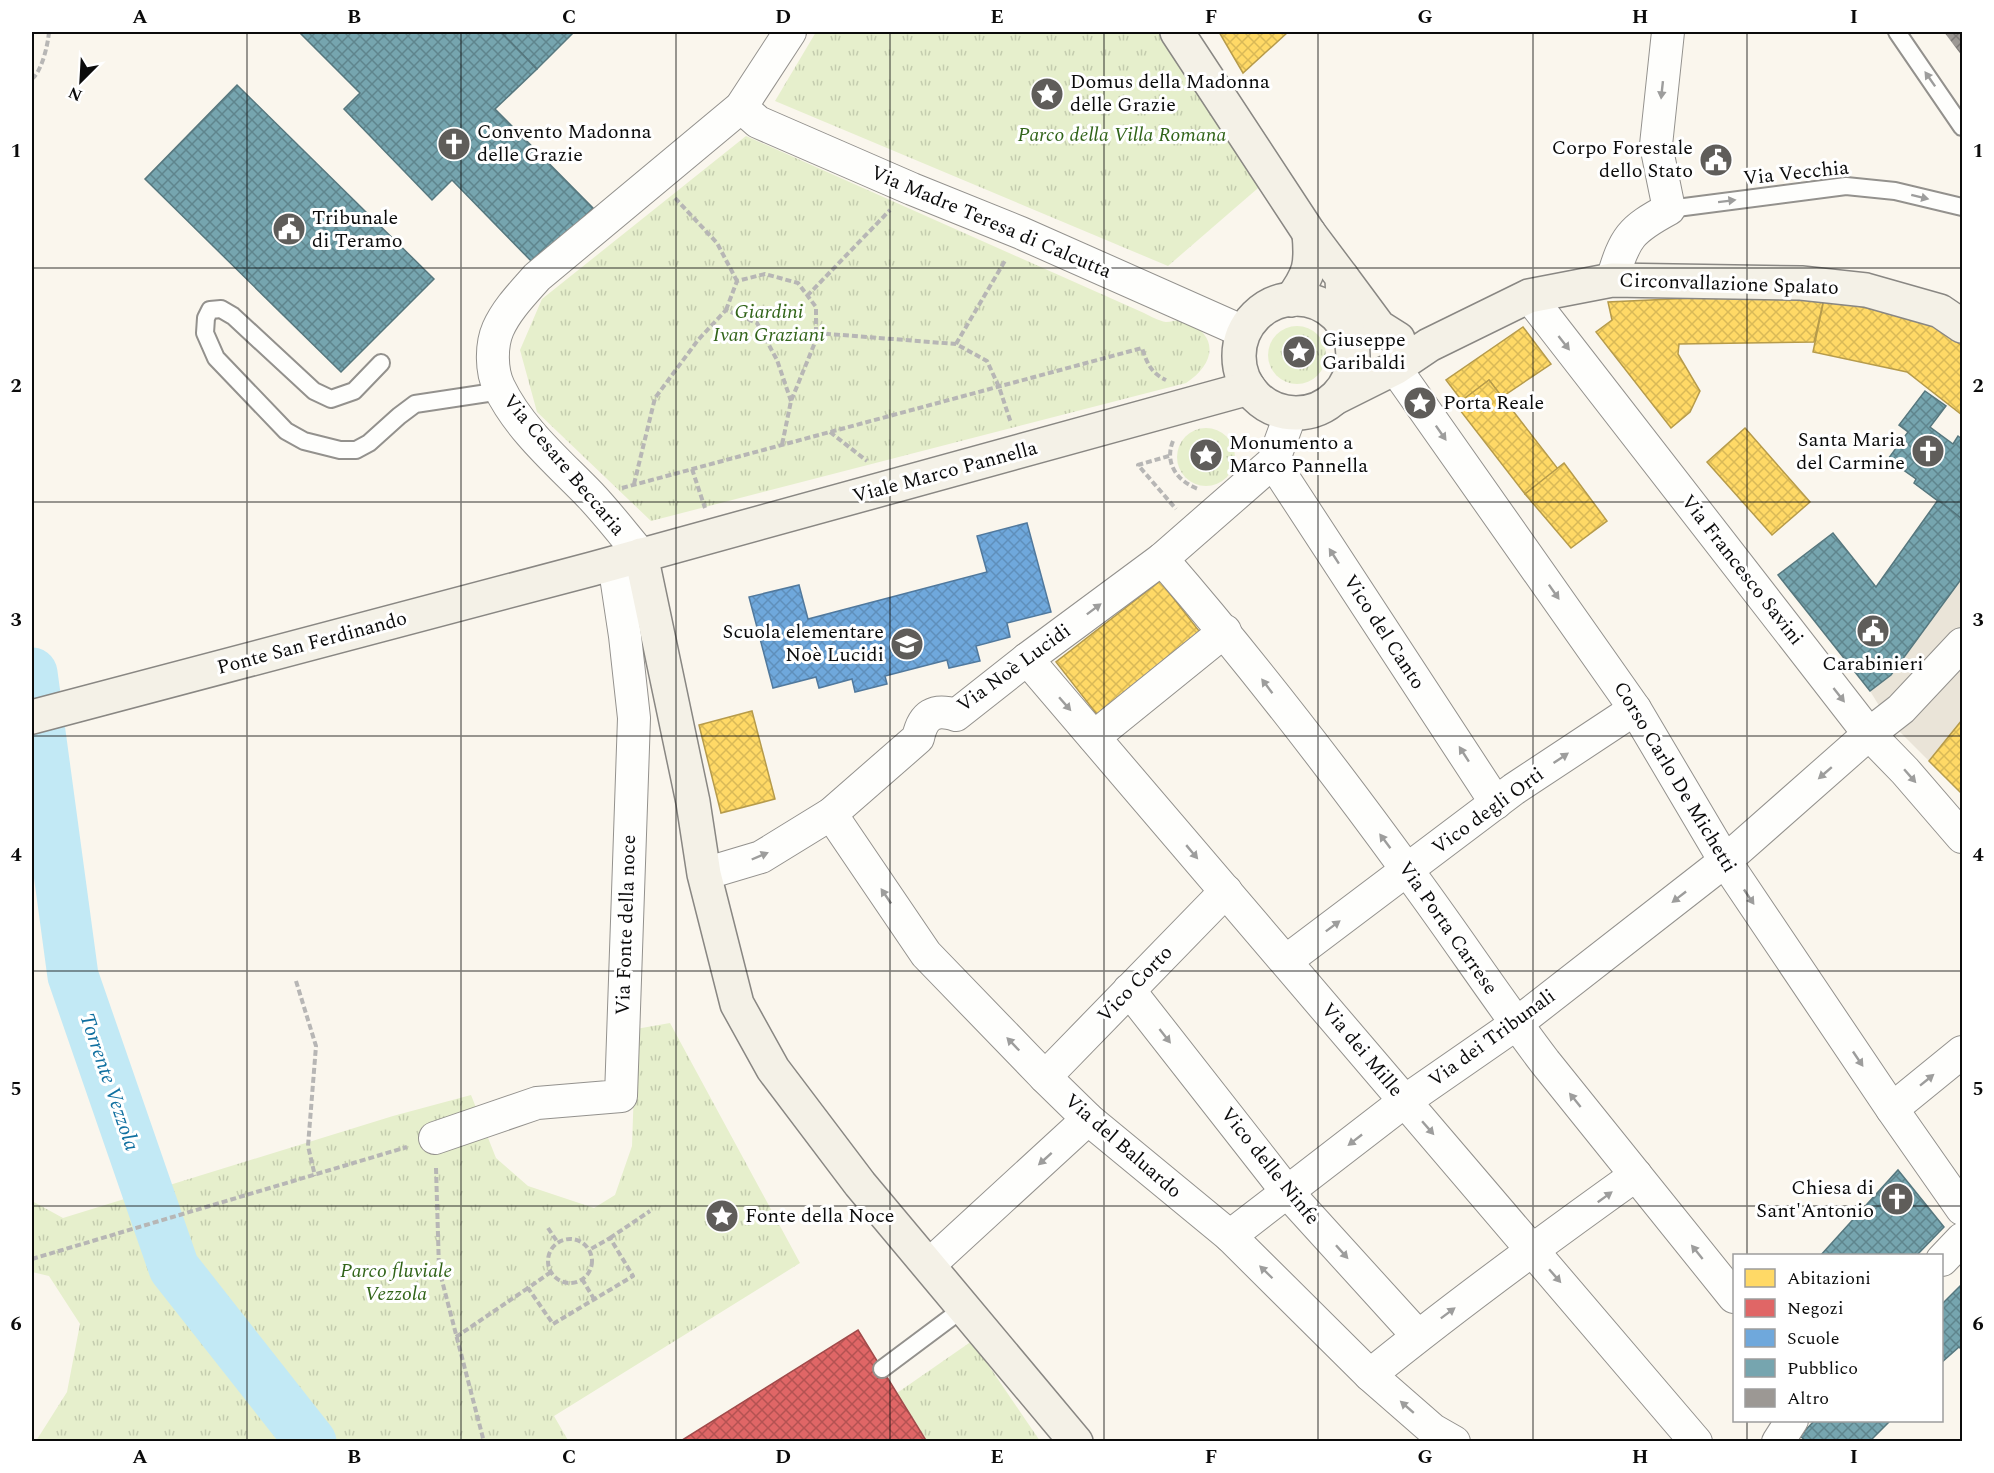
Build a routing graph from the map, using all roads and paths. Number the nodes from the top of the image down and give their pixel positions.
1 (49, 32) edge
2 (790, 32) edge
3 (1177, 32) edge
4 (1668, 32) edge
5 (1897, 32) edge
6 (32, 79) edge
7 (741, 107) junction
8 (1962, 127) edge
9 (657, 177) junction
10 (912, 189) junction
11 (1962, 207) edge
12 (1669, 209) junction
13 (1021, 232) junction
14 (1309, 233) junction
15 (1342, 277) junction
16 (1612, 280) junction
17 (737, 281) junction
18 (807, 296) junction
19 (1528, 296) junction
20 (1291, 300) junction
21 (726, 310) junction
22 (1962, 326) edge
23 (1244, 332) junction
24 (816, 333) junction
25 (1347, 334) junction
26 (956, 344) junction
27 (1142, 348) dead end
28 (1408, 351) junction
29 (381, 363) dead end
30 (999, 387) junction
31 (1249, 388) junction
32 (501, 391) junction
33 (1335, 398) junction
34 (791, 401) junction
35 (1291, 413) junction
36 (1012, 428) dead end
37 (830, 432) junction
38 (782, 444) junction
39 (1272, 462) junction
40 (872, 464) dead end
41 (692, 469) junction
42 (634, 484) junction
43 (1199, 490) dead end
44 (592, 497) junction
45 (705, 508) dead end
46 (1194, 531) junction
47 (1162, 559) junction
48 (616, 562) junction
49 (1225, 631) junction
50 (1962, 644) edge
51 (1027, 659) junction
52 (1635, 709) junction
53 (32, 717) edge
54 (1869, 734) junction
55 (1094, 737) junction
56 (1496, 803) junction
57 (831, 814) junction
58 (1962, 837) edge
59 (1725, 861) junction
60 (1407, 870) junction
61 (704, 874) junction
62 (1226, 891) junction
63 (1286, 962) junction
64 (296, 981) dead end
65 (1129, 990) junction
66 (1516, 1024) junction
67 (1962, 1052) edge
68 (1045, 1077) junction
69 (1405, 1101) junction
70 (1892, 1109) junction
71 (1088, 1119) junction
72 (435, 1138) junction
73 (1636, 1175) junction
74 (315, 1176) junction
75 (1958, 1192) edge
76 (1288, 1193) junction
77 (650, 1211) dead end
78 (548, 1228) dead end
79 (1230, 1236) junction
80 (610, 1238) junction
81 (1962, 1239) edge
82 (558, 1243) junction
83 (1532, 1249) junction
84 (589, 1250) junction
85 (1943, 1258) edge
86 (33, 1259) edge
87 (929, 1264) junction
88 (551, 1272) junction
89 (582, 1279) junction
90 (528, 1288) junction
91 (1733, 1296) edge
92 (594, 1299) junction
93 (965, 1307) junction
94 (1418, 1336) junction
95 (456, 1337) junction
96 (882, 1369) dead end
97 (1370, 1375) junction
98 (1791, 1422) edge
99 (484, 1442) edge
100 (1076, 1442) edge
101 (1454, 1442) edge
102 (1696, 1442) edge
103 (1778, 1442) edge

1 - 6 path
2 - 7 street, Via Cesare Beccaria
3 - 14 street
4 -> 12 street
8 -> 5 lane
7 - 9 street, Via Cesare Beccaria
7 - 10 street, Via Madre Teresa di Calcutta
9 - 17 path
9 - 32 street, Via Cesare Beccaria
10 - 13 street, Via Madre Teresa di Calcutta
10 - 18 path
12 -> 11 lane, Via Vecchia
12 - 16 street
13 - 23 street, Via Madre Teresa di Calcutta
13 - 26 path
14 - 15 street
14 - 20 street
15 - 25 street
15 - 28 street
16 - 19 street, Circonvallazione Spalato
16 - 22 street, Circonvallazione Spalato
17 - 18 path
17 - 21 path
18 - 24 path
19 - 28 street, Circonvallazione Spalato
19 -> 54 street, Via Francesco Savini
20 - 23 street
20 - 25 street
21 - 34 path
21 - 42 path
23 - 31 street
24 - 26 path
24 - 34 path
25 - 28 street, Circonvallazione Spalato
25 - 33 street
26 - 30 path
27 - 30 path
28 - 33 street, Circonvallazione Spalato
28 -> 52 street, Corso Carlo De Michetti
29 - 32 lane
30 - 36 path
30 - 37 path
31 - 35 street
31 - 48 street, Viale Marco Pannella
32 - 44 street, Via Cesare Beccaria
33 - 35 street
34 - 38 path
35 - 39 street, Via Noè Lucidi
37 - 38 path
37 - 40 path
38 - 41 path
39 - 46 street, Via Noè Lucidi
56 -> 39 street, Vico del Canto
41 - 42 path
41 - 45 path
42 - 44 path
43 - 46 path
44 - 48 street, Via Cesare Beccaria
46 - 47 street, Via Noè Lucidi
47 - 49 street, Via Porta Carrese
51 -> 47 street, Via Noè Lucidi
48 - 53 street, Ponte San Ferdinando
48 - 61 street
48 - 72 street, Via Fonte della noce
49 - 55 street
60 -> 49 street, Via Porta Carrese
50 - 54 street, Via dei Tribunali
51 -> 55 street, Via dei Mille
51 - 57 street, Via Noè Lucidi
56 -> 52 street, Vico degli Orti
52 - 59 street, Corso Carlo De Michetti
54 -> 58 street, Via Francesco Savini
54 -> 59 street, Via dei Tribunali
55 -> 62 street, Via dei Mille
56 - 60 street, Vico degli Orti
61 -> 57 street, Via Noè Lucidi
68 -> 57 street, Via del Baluardo
59 -> 66 street, Via dei Tribunali
59 -> 70 street, Corso Carlo De Michetti
63 -> 60 street, Vico degli Orti
60 - 66 street, Via Porta Carrese
61 - 87 street
62 - 63 street, Via dei Mille
62 - 65 street, Vico Corto
63 - 69 street, Via dei Mille
64 - 74 path
65 - 68 street, Vico Corto
65 -> 76 street, Vico delle Ninfe
66 - 69 street, Via dei Tribunali
73 -> 66 street, Via Porta Carrese
70 -> 67 street
68 - 71 street, Via del Baluardo
69 -> 76 street, Via dei Tribunali
69 -> 83 street, Via dei Mille
70 - 75 street, Corso Carlo De Michetti
71 - 79 street, Via del Baluardo
71 -> 87 street
72 - 74 path
72 - 95 path
83 -> 73 street
91 -> 73 street, Via Porta Carrese
74 - 86 path
76 - 79 street, Via dei Tribunali
76 -> 94 street, Vico delle Ninfe
77 - 80 path
78 - 82 path
97 -> 79 street, Via del Baluardo
80 - 84 path
80 - 92 path
81 - 85 street
82 - 84 path
82 - 88 path
94 -> 83 street
83 -> 102 street, Via dei Mille
84 - 89 path
87 - 93 street
88 - 89 path
88 - 90 path
89 - 92 path
90 - 92 path
90 - 95 path
93 - 96 lane
93 - 100 street
94 - 97 street
95 - 99 path
101 -> 97 street, Via del Baluardo
98 - 103 street

